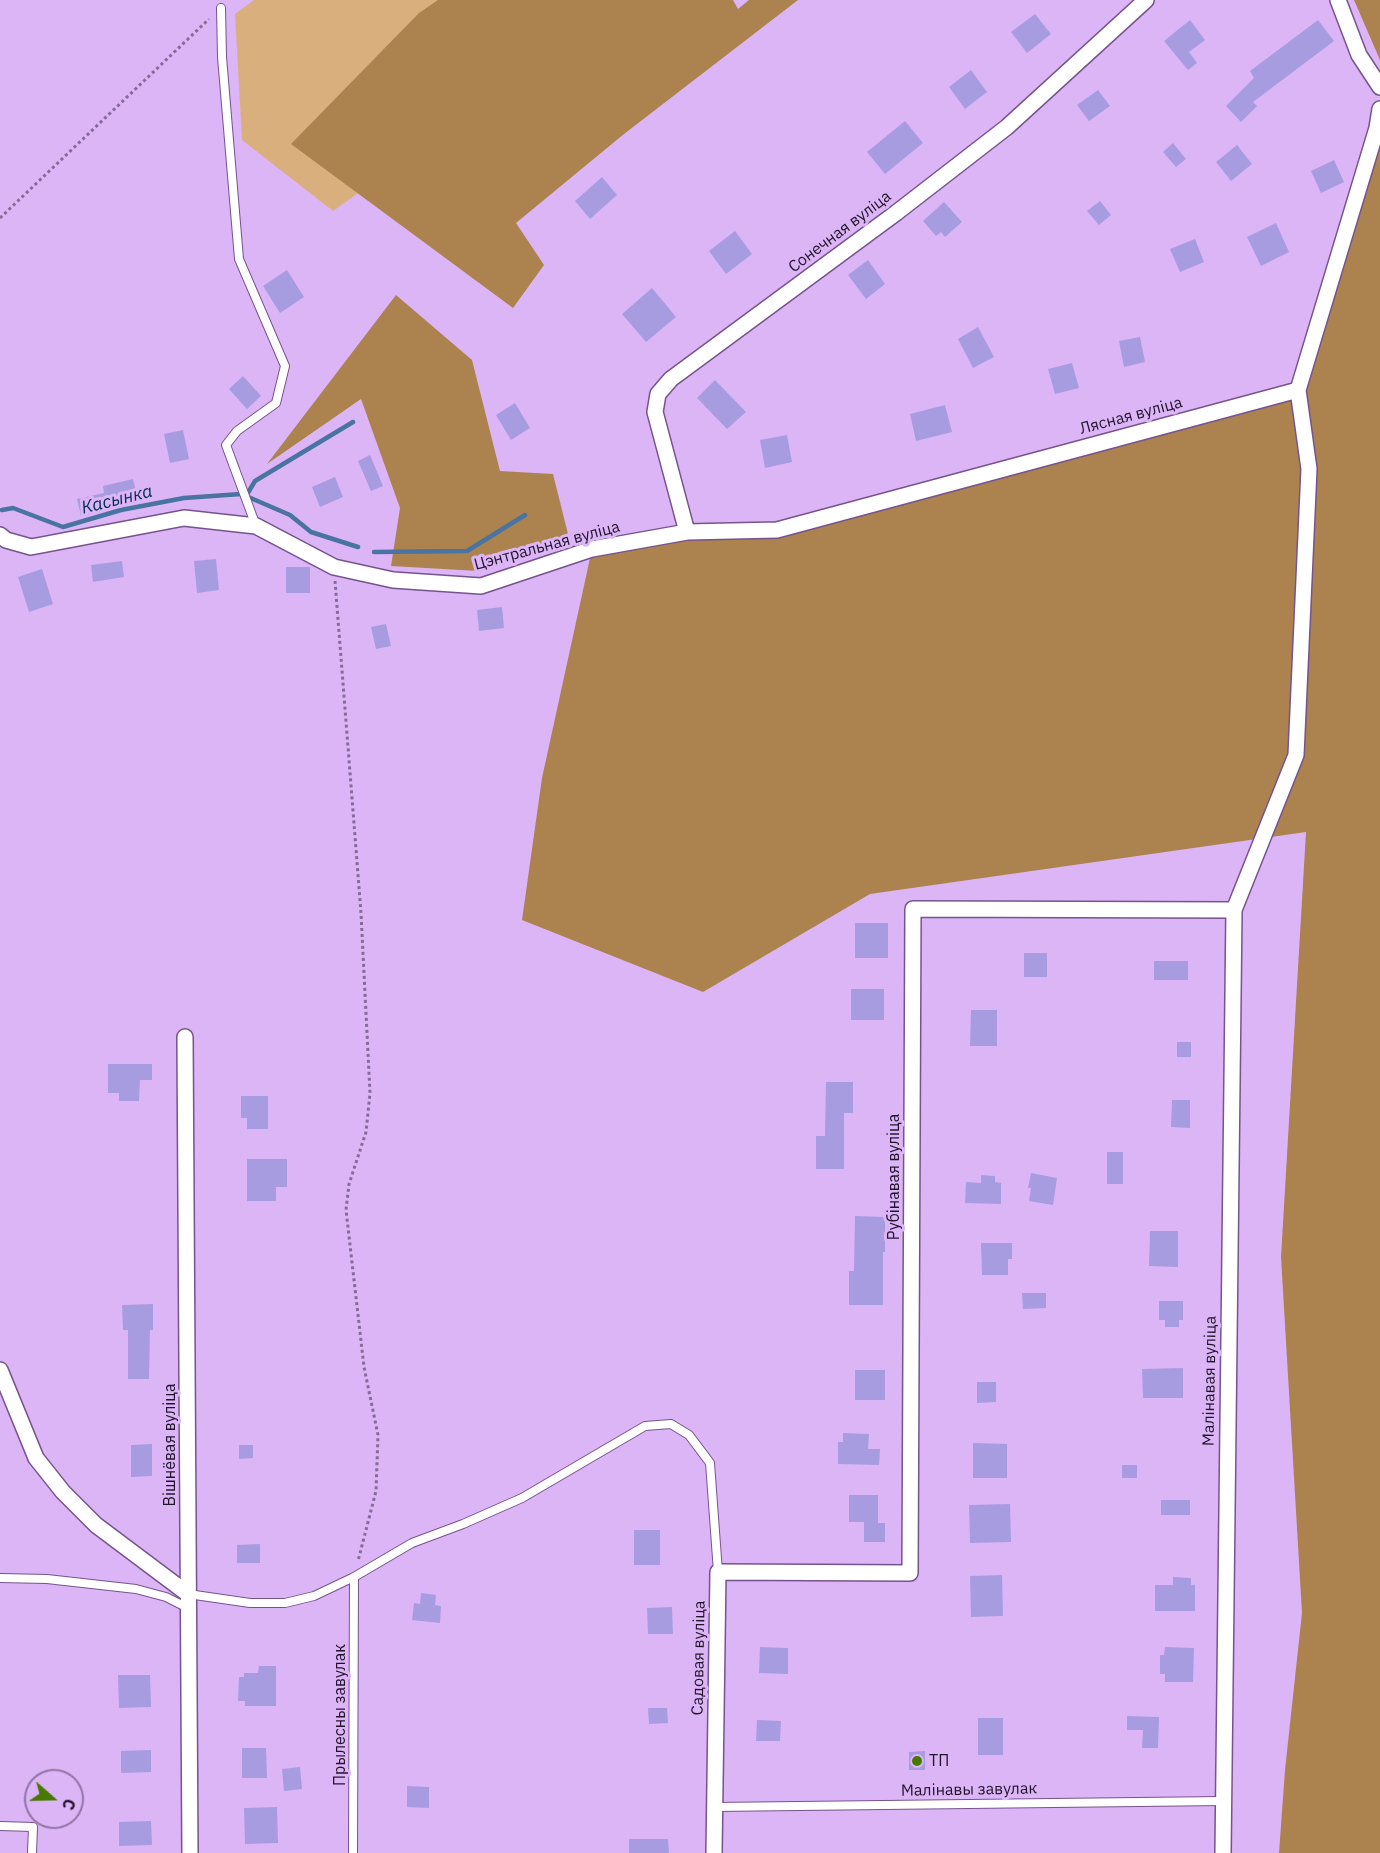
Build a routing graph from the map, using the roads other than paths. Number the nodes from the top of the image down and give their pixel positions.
1 (1146, 0) edge
2 (1338, 0) edge
3 (221, 8) road end
4 (1380, 87) edge
5 (1380, 109) edge
6 (1298, 390) junction
7 (255, 526) junction
8 (687, 532) junction
9 (0, 535) edge
10 (1234, 910) junction
11 (185, 1037) dead end
12 (0, 1370) edge
13 (718, 1572) junction
14 (354, 1577) junction
15 (0, 1578) edge
16 (188, 1601) junction
17 (1223, 1801) junction
18 (714, 1807) junction
19 (0, 1826) edge
20 (32, 1853) edge
21 (190, 1853) edge
22 (352, 1853) edge
23 (714, 1853) edge
24 (1223, 1853) edge

1 - 8 street, Сонечная вуліца
2 - 4 street
3 - 7 lane
5 - 6 street
6 - 8 street, Лясная вуліца
6 - 10 street
7 - 8 street, Цэнтральная вуліца
7 - 9 street, Цэнтральная вуліца
10 - 13 street, Рубінавая вуліца
10 - 17 street, Малінавая вуліца
11 - 16 street, Вішнёвая вуліца
12 - 16 street
13 - 14 lane, Садовая вуліца
13 - 18 street, Садовая вуліца
14 - 16 lane
14 - 22 lane, Прылесны завулак
15 - 16 lane
16 - 21 street, Вішнёвая вуліца
17 - 18 lane, Малінавы завулак
17 - 24 street, Малінавая вуліца
18 - 23 street, Садовая вуліца
19 - 20 lane

